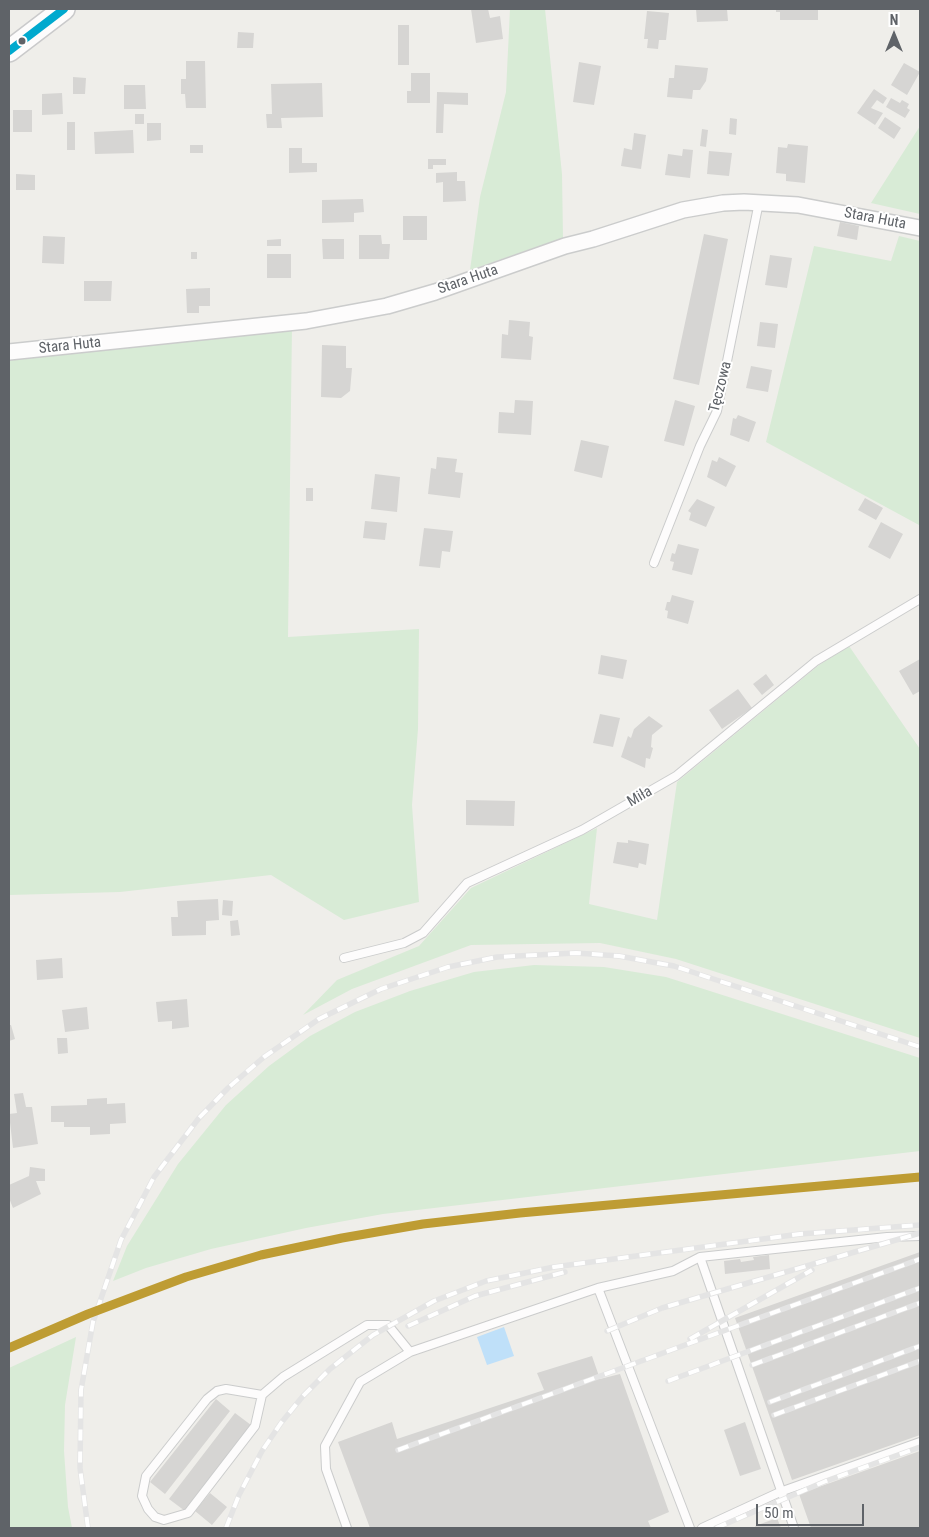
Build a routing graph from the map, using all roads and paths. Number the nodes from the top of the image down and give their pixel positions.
1 (64, 9) edge
2 (9, 51) edge
3 (759, 202) junction
4 (920, 228) edge
5 (9, 352) edge
6 (654, 563) dead end
7 (920, 599) edge
8 (344, 958) dead end
9 (920, 1236) edge
10 (700, 1257) junction
11 (598, 1288) junction
12 (410, 1352) junction
13 (262, 1395) junction
14 (920, 1442) edge
15 (780, 1492) junction
16 (347, 1528) edge
17 (690, 1528) edge
18 (702, 1528) edge
19 (794, 1528) edge

1 - 2 street
3 - 4 street, Stara Huta
3 - 5 street, Stara Huta
3 - 6 lane, Tęczowa
7 - 8 lane, Miła
9 - 10 lane
10 - 11 lane
10 - 15 lane
11 - 12 lane
11 - 17 lane
12 - 13 lane
12 - 16 lane
13 - 13 lane
14 - 15 lane
15 - 18 lane
15 - 19 lane

